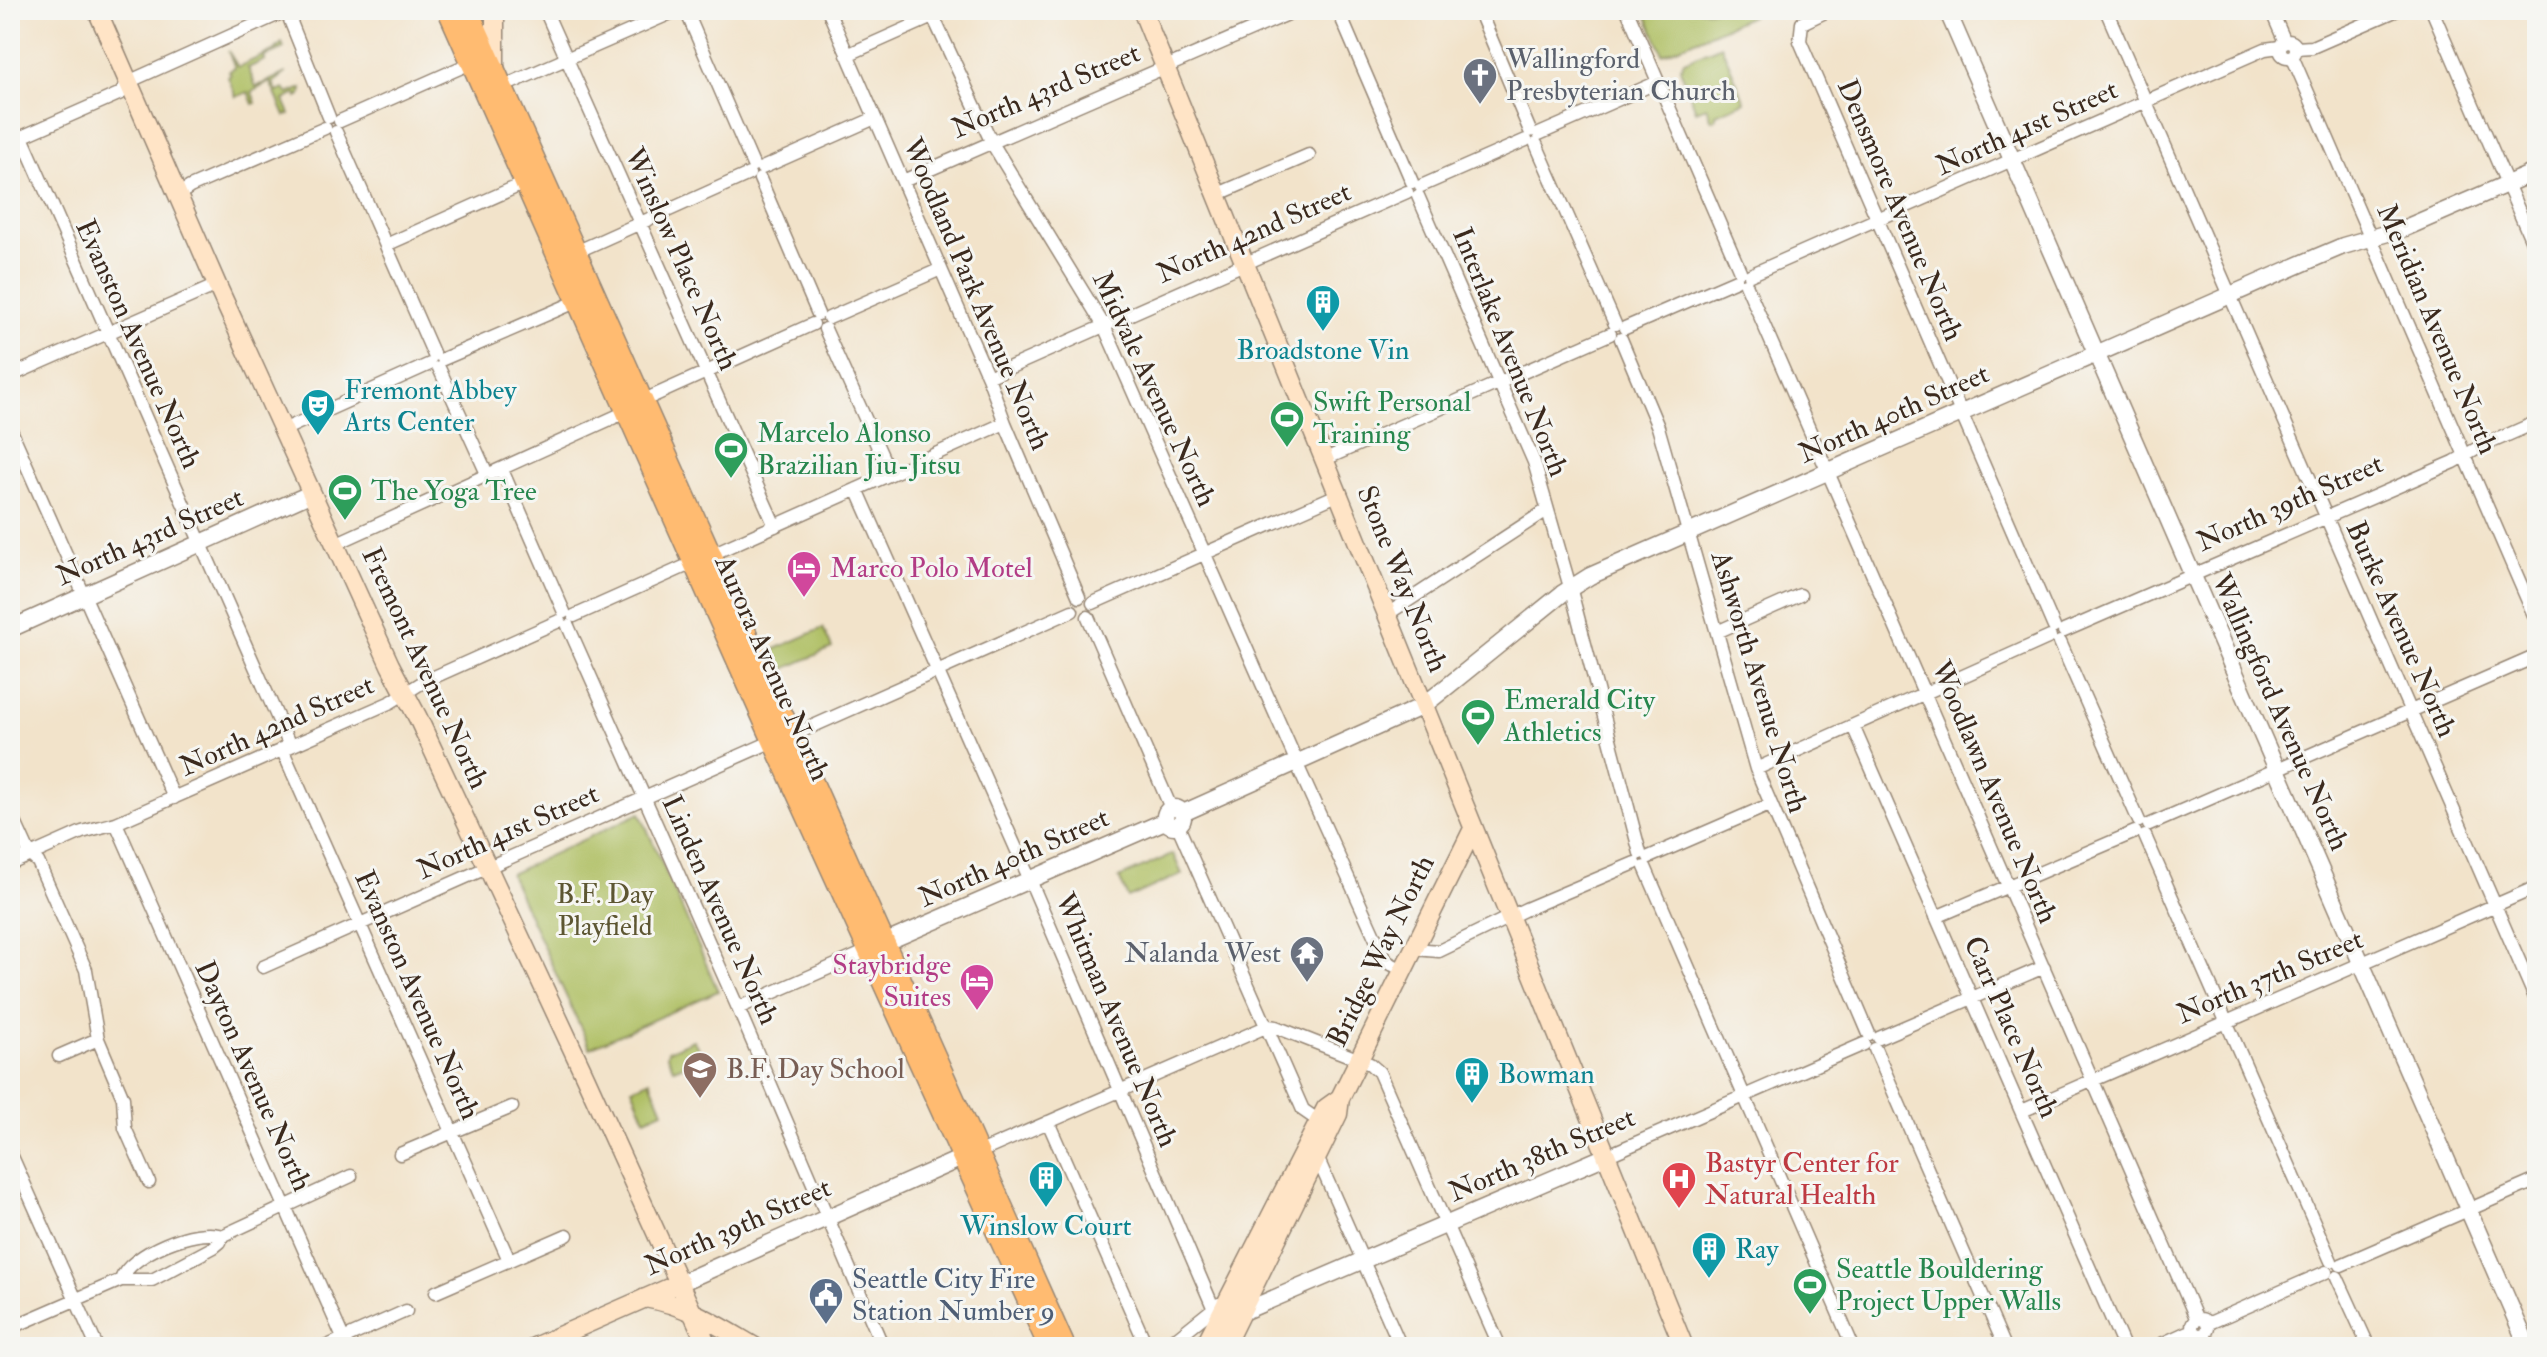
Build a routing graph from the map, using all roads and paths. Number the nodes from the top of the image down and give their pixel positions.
1 (97, 10) edge
2 (287, 10) edge
3 (495, 10) edge
4 (545, 10) edge
5 (828, 10) edge
6 (948, 10) edge
7 (1142, 10) edge
8 (1297, 10) edge
9 (1338, 10) edge
10 (1479, 10) edge
11 (1627, 10) edge
12 (1829, 10) edge
13 (1947, 10) edge
14 (2106, 10) edge
15 (2271, 10) edge
16 (2397, 10) edge
17 (2432, 10) edge
18 (684, 11) edge
19 (453, 12) edge
20 (931, 13) edge
21 (2288, 48) junction
22 (847, 55) junction
23 (565, 60) junction
24 (471, 63) junction
25 (1165, 68) junction
26 (499, 79) junction
27 (128, 82) junction
28 (1658, 82) junction
29 (2146, 102) junction
30 (875, 118) junction
31 (333, 124) junction
32 (1533, 137) junction
33 (16, 139) edge
34 (992, 143) junction
35 (1309, 155) dead end
36 (2012, 161) junction
37 (756, 171) junction
38 (2537, 171) edge
39 (903, 181) junction
40 (525, 183) junction
41 (2508, 184) junction
42 (1415, 189) junction
43 (178, 195) junction
44 (1216, 195) junction
45 (1877, 219) junction
46 (640, 223) junction
47 (2371, 238) junction
48 (386, 245) junction
49 (576, 252) junction
50 (2537, 253) edge
51 (1244, 263) junction
52 (941, 269) junction
53 (1743, 277) junction
54 (217, 285) junction
55 (2231, 295) junction
56 (578, 301) junction
57 (821, 321) junction
58 (1104, 326) junction
59 (1618, 332) junction
60 (107, 334) junction
61 (2096, 354) junction
62 (437, 362) junction
63 (705, 373) junction
64 (10, 376) edge
65 (988, 377) junction
66 (1502, 382) junction
67 (635, 406) junction
68 (1962, 413) junction
69 (2537, 422) edge
70 (1005, 423) junction
71 (10, 428) edge
72 (283, 430) junction
73 (2466, 455) junction
74 (1323, 460) junction
75 (502, 470) junction
76 (1828, 471) junction
77 (890, 474) junction
78 (488, 476) junction
79 (857, 489) junction
80 (312, 493) junction
81 (1337, 495) junction
82 (1547, 510) junction
83 (2325, 518) junction
84 (775, 526) junction
85 (1688, 533) junction
86 (199, 543) junction
87 (335, 544) junction
88 (1204, 553) junction
89 (704, 558) junction
90 (2193, 576) junction
91 (1570, 587) junction
92 (85, 595) junction
93 (1800, 595) dead end
94 (1079, 597) junction
95 (1093, 603) junction
96 (1072, 611) junction
97 (1386, 615) junction
98 (1088, 617) junction
99 (566, 619) junction
100 (2537, 622) edge
101 (10, 629) edge
102 (1717, 632) junction
103 (2057, 634) junction
104 (2537, 656) edge
105 (938, 671) junction
106 (405, 693) junction
107 (1925, 694) junction
108 (1423, 706) junction
109 (2411, 711) junction
110 (1853, 726) junction
111 (783, 738) junction
112 (286, 748) junction
113 (1297, 762) junction
114 (1756, 769) junction
115 (2277, 769) junction
116 (174, 798) junction
117 (644, 799) junction
118 (1769, 805) junction
119 (10, 811) edge
120 (1174, 817) junction
121 (116, 823) junction
122 (2142, 828) junction
123 (1473, 829) junction
124 (30, 855) junction
125 (1642, 860) junction
126 (10, 864) edge
127 (487, 868) junction
128 (1030, 880) junction
129 (2008, 886) junction
130 (2537, 887) edge
131 (2495, 905) junction
132 (1509, 917) junction
133 (1936, 917) junction
134 (359, 924) junction
135 (877, 947) junction
136 (1414, 949) junction
137 (2362, 964) junction
138 (263, 967) dead end
139 (2044, 967) junction
140 (1403, 970) junction
141 (1973, 997) junction
142 (2537, 1002) edge
143 (738, 1008) junction
144 (2227, 1022) junction
145 (1268, 1026) junction
146 (98, 1039) junction
147 (1872, 1041) junction
148 (59, 1056) dead end
149 (1359, 1059) junction
150 (2093, 1080) junction
151 (1120, 1091) junction
152 (1744, 1096) junction
153 (1340, 1098) junction
154 (512, 1107) dead end
155 (2022, 1111) junction
156 (1319, 1121) junction
157 (1048, 1122) junction
158 (453, 1133) junction
159 (10, 1152) edge
160 (400, 1154) dead end
161 (972, 1154) junction
162 (1606, 1156) junction
163 (1317, 1157) junction
164 (351, 1176) dead end
165 (2537, 1180) edge
166 (149, 1182) dead end
167 (285, 1206) junction
168 (2469, 1210) junction
169 (827, 1217) junction
170 (1446, 1225) junction
171 (567, 1235) dead end
172 (222, 1236) junction
173 (509, 1260) junction
174 (1363, 1261) junction
175 (2334, 1269) junction
176 (121, 1280) junction
177 (680, 1283) junction
178 (436, 1292) dead end
179 (645, 1298) junction
180 (76, 1300) junction
181 (1228, 1307) junction
182 (406, 1311) dead end
183 (692, 1311) junction
184 (10, 1328) edge
185 (2201, 1331) edge
186 (345, 1343) edge
187 (743, 1345) edge
188 (97, 1347) edge
189 (325, 1347) edge
190 (534, 1347) edge
191 (708, 1347) edge
192 (883, 1347) edge
193 (1049, 1347) edge
194 (1065, 1347) edge
195 (1147, 1347) edge
196 (1156, 1347) edge
197 (1204, 1347) edge
198 (1224, 1347) edge
199 (1401, 1347) edge
200 (1500, 1347) edge
201 (1684, 1347) edge
202 (1853, 1347) edge
203 (2005, 1347) edge
204 (2124, 1347) edge
205 (2155, 1347) edge
206 (2369, 1347) edge
207 (2528, 1347) edge

1 - 27 main road, Fremont Avenue North
2 - 27 street
2 - 31 street
3 - 26 main road
4 - 23 street, Winslow Place North
5 - 22 street, Woodland Park Avenue North
6 - 20 street
7 - 25 main road, Stone Way North
8 - 25 street, North 43rd Street
9 - 42 street, Interlake Avenue North
10 - 32 street, Ashworth Avenue North
11 - 28 street, Woodlawn Avenue North
12 - 45 street, Densmore Avenue North
13 - 36 street, Wallingford Avenue North
14 - 29 street, Burke Avenue North
15 - 21 street, Meridian Avenue North
16 - 21 street, North 41st Street
17 - 41 street
18 - 23 street
18 - 37 street
19 - 24 highway, Aurora Avenue North
19 - 26 highway, Aurora Avenue North
20 - 22 street
20 - 34 street, Midvale Avenue North
21 - 29 street, North 41st Street
21 - 47 street, Meridian Avenue North
22 - 30 street, Woodland Park Avenue North
23 - 26 street
23 - 46 street, Winslow Place North
24 - 31 street
24 - 40 highway, Aurora Avenue North
25 - 34 street, North 43rd Street
25 - 44 main road, Stone Way North
26 - 49 highway, Aurora Avenue North
27 - 33 street
27 - 43 main road, Fremont Avenue North
28 - 32 street, North 42nd Street
28 - 53 street, Woodlawn Avenue North
29 - 36 street, North 41st Street
29 - 55 street, Burke Avenue North
30 - 37 street
30 - 39 street, Woodland Park Avenue North
31 - 43 street
31 - 48 street
32 - 42 street, North 42nd Street
32 - 59 street, Ashworth Avenue North
33 - 60 street, Evanston Avenue North
34 - 39 street, North 43rd Street
34 - 58 street, Midvale Avenue North
35 - 44 street
36 - 45 street, North 41st Street
36 - 61 street, Wallingford Avenue North
37 - 46 street
37 - 57 street
38 - 41 street, North 40th Street
39 - 52 street, Woodland Park Avenue North
40 - 48 street
40 - 56 highway, Aurora Avenue North
41 - 47 street, North 40th Street
41 - 50 street
42 - 51 street, North 42nd Street
42 - 66 street, Interlake Avenue North
43 - 54 main road, Fremont Avenue North
44 - 51 main road, Stone Way North
45 - 53 street, North 41st Street
45 - 68 street, Densmore Avenue North
46 - 49 street
46 - 63 street, Winslow Place North
47 - 55 street, North 40th Street
47 - 73 street, Meridian Avenue North
48 - 62 street
49 - 67 highway, Aurora Avenue North
51 - 58 street, North 42nd Street
51 - 74 main road, Stone Way North
52 - 57 street
52 - 65 street, Woodland Park Avenue North
53 - 59 street, North 41st Street
53 - 76 street, Woodlawn Avenue North
54 - 60 street
54 - 72 main road, Fremont Avenue North
55 - 61 street, North 40th Street
55 - 83 street, Burke Avenue North
56 - 62 street
56 - 67 highway, Aurora Avenue North
57 - 63 street
57 - 77 street
58 - 65 street, North 42nd Street
58 - 88 street, Midvale Avenue North
59 - 66 street, North 41st Street
59 - 85 street, Ashworth Avenue North
60 - 64 street
60 - 86 street, Evanston Avenue North
61 - 68 street, North 40th Street
61 - 90 street, Wallingford Avenue North
62 - 72 street
62 - 78 street
63 - 67 street
63 - 84 street, Winslow Place North
65 - 70 street, Woodland Park Avenue North
66 - 74 street, North 41st Street
66 - 82 street, Interlake Avenue North
67 - 75 street
67 - 89 highway, Aurora Avenue North
68 - 76 street, North 40th Street
68 - 103 street, Densmore Avenue North
69 - 73 street, North 39th Street
70 - 77 street, North 42nd Street
70 - 94 street, Woodland Park Avenue North
71 - 92 street
72 - 80 main road, Fremont Avenue North
73 - 83 street, North 39th Street
73 - 100 street, Meridian Avenue North
74 - 81 main road, Stone Way North
75 - 78 street
75 - 99 street, Linden Avenue North
76 - 85 street, North 40th Street
76 - 107 street, Woodlawn Avenue North
77 - 79 street, North 42nd Street
78 - 87 street
79 - 84 street, North 42nd Street
79 - 105 street, Whitman Avenue North
80 - 86 street, North 43rd Street
80 - 87 main road, Fremont Avenue North
81 - 88 street
81 - 97 main road, Stone Way North
82 - 91 street, Interlake Avenue North
82 - 97 street
83 - 90 street, North 39th Street
83 - 109 street, Burke Avenue North
84 - 89 street, North 42nd Street
85 - 91 street, North 40th Street
85 - 102 street, Ashworth Avenue North
86 - 92 street, North 43rd Street
86 - 112 street, Evanston Avenue North
87 - 106 main road, Fremont Avenue North
88 - 95 street
88 - 113 street, Midvale Avenue North
89 - 99 street, North 42nd Street
89 - 111 highway, Aurora Avenue North
90 - 103 street, North 39th Street
90 - 115 street, Wallingford Avenue North
91 - 108 street, North 40th Street
91 - 125 street, Interlake Avenue North
92 - 101 street, North 43rd Street
92 - 116 street
93 - 102 street
94 - 95 street
94 - 96 street
95 - 98 street
96 - 98 street
96 - 105 street, North 41st Street
97 - 108 main road, Stone Way North
98 - 120 street
99 - 106 street, North 42nd Street
99 - 117 street, Linden Avenue North
102 - 114 street, Ashworth Avenue North
103 - 107 street, North 39th Street
103 - 122 street, Densmore Avenue North
104 - 109 street
105 - 111 street, North 41st Street
105 - 128 street, Whitman Avenue North
106 - 112 street, North 42nd Street
106 - 127 main road, Fremont Avenue North
107 - 110 street, North 39th Street
107 - 129 street, Woodlawn Avenue North
108 - 113 street, North 40th Street
108 - 123 main road, Stone Way North
109 - 115 street
109 - 131 street, Burke Avenue North
110 - 114 street, North 39th Street
110 - 133 street, Carr Place North
111 - 117 street, North 41st Street
111 - 135 highway, Aurora Avenue North
112 - 116 street, North 42nd Street
112 - 134 street, Evanston Avenue North
113 - 120 street, North 40th Street
113 - 140 street, Midvale Avenue North
114 - 118 street, Ashworth Avenue North
115 - 122 street
115 - 137 street, Wallingford Avenue North
116 - 121 street, North 42nd Street
117 - 127 street, North 41st Street
117 - 143 street, Linden Avenue North
118 - 125 street
118 - 147 street, Ashworth Avenue North
119 - 124 street
120 - 128 street, North 40th Street
120 - 145 street
121 - 124 street, North 42nd Street
121 - 167 street, Dayton Avenue North
122 - 129 street
122 - 144 street, Densmore Avenue North
123 - 132 main road, Stone Way North
123 - 136 main road, Bridge Way North
124 - 126 street, North 42nd Street
124 - 146 street
125 - 132 street
125 - 152 street, Interlake Avenue North
127 - 134 street, North 41st Street
127 - 177 main road, Fremont Avenue North
128 - 135 street, North 40th Street
128 - 151 street, Whitman Avenue North
129 - 133 street
129 - 139 street, Woodlawn Avenue North
130 - 131 street, North 37th Street
131 - 137 street, North 37th Street
131 - 142 street, Burke Avenue North
132 - 136 street
132 - 162 main road, Stone Way North
133 - 141 street, Carr Place North
134 - 138 street, North 41st Street
134 - 158 street, Evanston Avenue North
135 - 143 street, North 40th Street
135 - 161 highway, Aurora Avenue North
136 - 140 main road, Bridge Way North
137 - 144 street, North 37th Street
137 - 168 street, Wallingford Avenue North
139 - 141 street, North 38th Street
139 - 150 street, Woodlawn Avenue North
140 - 149 main road, Bridge Way North
141 - 147 street, North 38th Street
141 - 155 street, Carr Place North
143 - 169 street, Linden Avenue North
144 - 150 street, North 37th Street
144 - 175 street, Densmore Avenue North
145 - 149 street
145 - 151 street, North 39th Street
145 - 156 street
146 - 148 street
146 - 166 street
147 - 152 street, North 38th Street
147 - 203 street, Ashworth Avenue North
149 - 153 main road, Bridge Way North
149 - 170 street
150 - 155 street, North 37th Street
150 - 185 street, Woodlawn Avenue North
151 - 157 street, North 39th Street
151 - 181 street, Whitman Avenue North
152 - 162 street, North 38th Street
152 - 202 street, Interlake Avenue North
153 - 156 main road, Bridge Way North
153 - 163 main road, Bridge Way North
154 - 158 street
155 - 204 street, Carr Place North
156 - 181 main road, Bridge Way North
157 - 161 street, North 39th Street
157 - 195 street
158 - 160 street
158 - 173 street, Evanston Avenue North
159 - 180 street
161 - 169 street, North 39th Street
161 - 193 highway, Aurora Avenue North
161 - 194 highway, Aurora Avenue North
162 - 170 street, North 38th Street
162 - 201 main road, Stone Way North
163 - 174 street
163 - 181 main road, Bridge Way North
164 - 167 street
165 - 168 street
167 - 172 street
167 - 186 street, Dayton Avenue North
168 - 175 street
168 - 207 street, Wallingford Avenue North
169 - 177 street, North 39th Street
169 - 192 street, Linden Avenue North
170 - 174 street, North 38th Street
170 - 200 street
171 - 173 street
172 - 176 street
172 - 176 street
173 - 178 street
174 - 181 street, North 38th Street
174 - 199 street
175 - 185 street
175 - 206 street, Densmore Avenue North
176 - 180 street
177 - 179 main road, North 39th Street
177 - 183 main road, Fremont Avenue North
179 - 183 main road
179 - 190 main road, North 39th Street
180 - 184 street
180 - 188 street
181 - 196 street, North 38th Street
181 - 197 main road, Bridge Way North
181 - 198 main road, Bridge Way North
182 - 186 street
183 - 187 main road
183 - 191 main road, Fremont Avenue North
185 - 205 street
186 - 189 street

